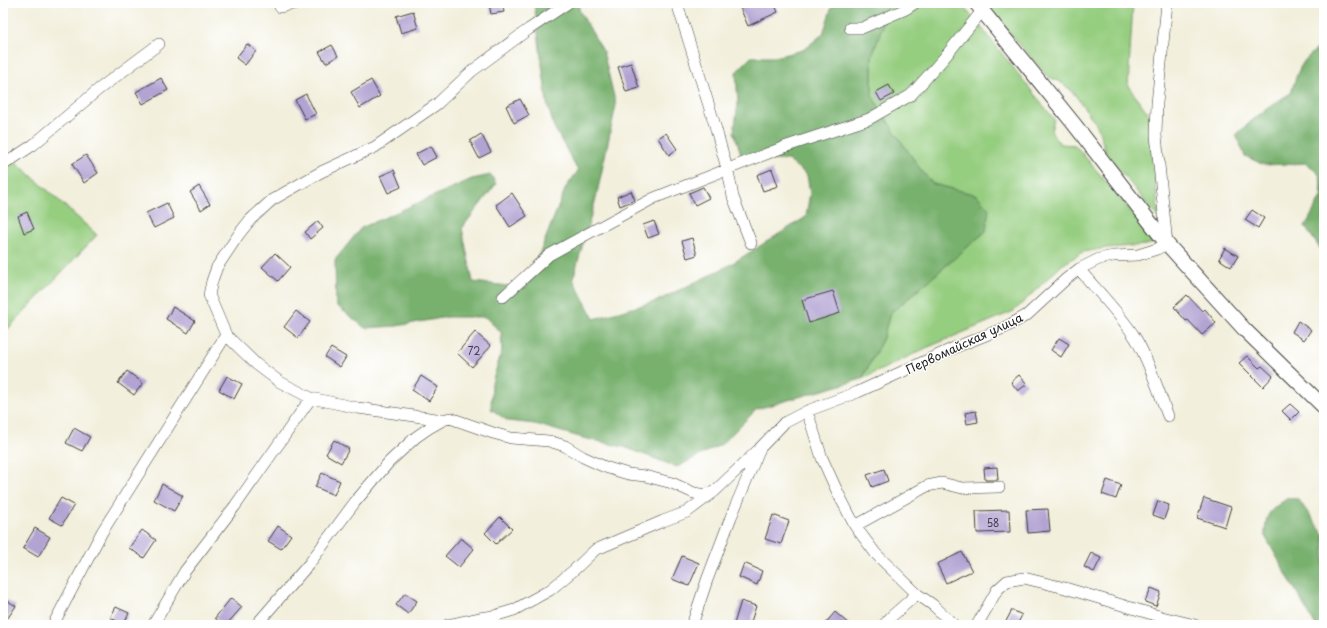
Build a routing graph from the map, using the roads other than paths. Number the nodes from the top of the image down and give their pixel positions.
1 (298, 3) edge
2 (568, 3) edge
3 (677, 3) edge
4 (914, 3) edge
5 (1167, 3) edge
6 (280, 7) dead end
7 (979, 7) edge
8 (850, 28) dead end
9 (160, 44) dead end
10 (3, 165) edge
11 (728, 170) junction
12 (751, 243) dead end
13 (1167, 244) junction
14 (1079, 269) junction
15 (503, 297) dead end
16 (226, 334) junction
17 (311, 398) junction
18 (1324, 407) edge
19 (807, 411) junction
20 (1168, 416) dead end
21 (443, 420) junction
22 (760, 448) junction
23 (999, 487) dead end
24 (715, 490) junction
25 (856, 526) junction
26 (917, 594) junction
27 (53, 625) edge
28 (153, 625) edge
29 (256, 625) edge
30 (446, 625) edge
31 (692, 625) edge
32 (884, 625) edge
33 (954, 625) edge
34 (977, 625) edge
35 (1195, 625) edge

1 - 6 street
2 - 16 street
3 - 11 street
4 - 8 street
5 - 13 street
7 - 11 street
7 - 13 main road
9 - 10 street
11 - 12 street
11 - 15 street
13 - 14 street, Первомайская улица
13 - 18 main road
14 - 19 street, Первомайская улица
14 - 20 street
16 - 17 street
16 - 27 street
17 - 21 street
17 - 28 street
19 - 22 street, Первомайская улица
19 - 25 street
21 - 24 street
21 - 29 street
22 - 24 street, Первомайская улица
22 - 31 street, Первомайская улица
23 - 25 street
24 - 30 street, Первомайская улица
25 - 26 street
26 - 32 street
26 - 33 street
34 - 35 street

